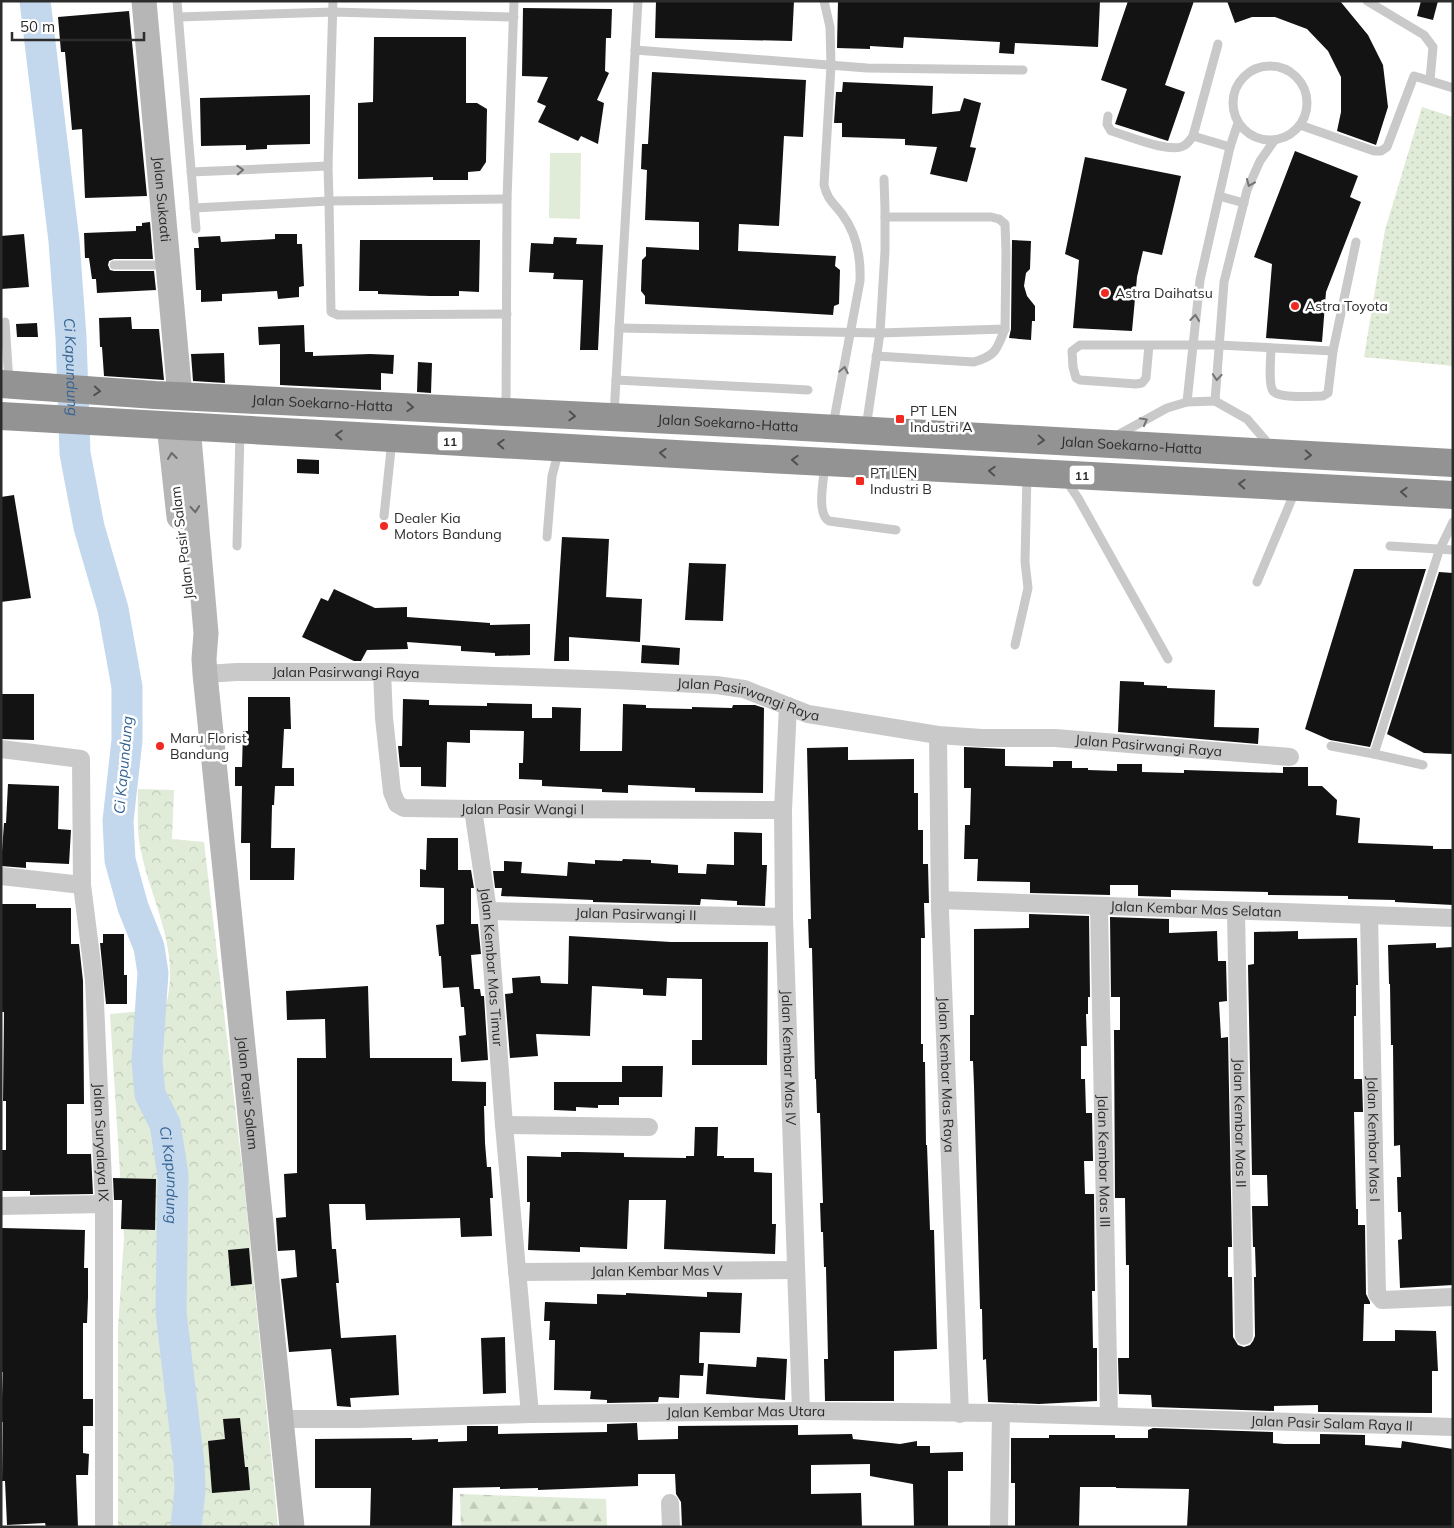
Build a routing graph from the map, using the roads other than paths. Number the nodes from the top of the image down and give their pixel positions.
1 (144, 1) edge
2 (177, 1) edge
3 (333, 1) edge
4 (514, 1) edge
5 (638, 1) edge
6 (824, 1) edge
7 (1367, 1) edge
8 (333, 12) junction
9 (179, 17) junction
10 (514, 17) junction
11 (1218, 44) dead end
12 (635, 50) junction
13 (831, 66) junction
14 (1023, 70) dead end
15 (1430, 80) junction
16 (1453, 88) edge
17 (1108, 116) dead end
18 (1238, 123) junction
19 (1300, 125) junction
20 (1193, 136) junction
21 (1274, 141) junction
22 (1230, 147) junction
23 (328, 166) junction
24 (192, 172) junction
25 (884, 180) dead end
26 (1219, 196) junction
27 (508, 199) junction
28 (329, 201) junction
29 (1244, 203) junction
30 (194, 208) junction
31 (885, 217) junction
32 (196, 229) dead end
33 (1356, 242) dead end
34 (168, 264) junction
35 (114, 265) dead end
36 (506, 314) junction
37 (5, 322) dead end
38 (619, 328) junction
39 (1005, 329) junction
40 (850, 333) junction
41 (880, 333) junction
42 (1149, 345) junction
43 (1192, 345) junction
44 (1219, 345) junction
45 (1271, 348) junction
46 (1333, 351) junction
47 (876, 356) junction
48 (616, 380) junction
49 (14, 385) edge
50 (808, 390) dead end
51 (168, 395) junction
52 (1215, 401) junction
53 (1187, 402) junction
54 (506, 412) junction
55 (1, 416) edge
56 (614, 418) junction
57 (713, 422) junction
58 (178, 426) junction
59 (241, 429) junction
60 (832, 429) junction
61 (866, 431) junction
62 (392, 438) junction
63 (1100, 444) junction
64 (560, 447) junction
65 (1277, 454) junction
66 (712, 456) junction
67 (825, 462) junction
68 (1453, 463) edge
69 (1027, 472) junction
70 (1062, 474) junction
71 (1297, 487) junction
72 (1453, 495) edge
73 (384, 516) dead end
74 (1453, 522) edge
75 (896, 530) dead end
76 (547, 537) dead end
77 (237, 546) dead end
78 (1390, 546) dead end
79 (1453, 550) edge
80 (1439, 551) junction
81 (1258, 582) dead end
82 (1015, 645) dead end
83 (1168, 659) dead end
84 (204, 666) junction
85 (382, 672) junction
86 (788, 706) junction
87 (938, 735) junction
88 (1330, 746) dead end
89 (1, 749) edge
90 (1374, 754) junction
91 (1290, 756) dead end
92 (1423, 765) dead end
93 (473, 809) junction
94 (783, 810) junction
95 (1, 876) edge
96 (82, 885) junction
97 (940, 900) junction
98 (1099, 906) junction
99 (488, 911) junction
100 (1236, 911) junction
101 (1369, 915) junction
102 (784, 917) junction
103 (1453, 918) edge
104 (504, 1125) junction
105 (649, 1127) dead end
106 (104, 1204) junction
107 (1, 1206) edge
108 (796, 1270) junction
109 (517, 1272) junction
110 (1447, 1297) edge
111 (1244, 1336) dead end
112 (801, 1411) junction
113 (1000, 1413) junction
114 (530, 1414) junction
115 (960, 1414) junction
116 (1110, 1416) junction
117 (280, 1419) junction
118 (1212, 1419) joint
119 (1453, 1427) edge
120 (670, 1503) dead end
121 (104, 1527) edge
122 (292, 1527) edge
123 (671, 1527) edge
124 (999, 1527) edge

1 - 34 street, Jalan Sukaati
2 - 9 lane
3 - 8 lane
4 - 10 lane
5 - 12 lane
6 - 13 lane
7 - 15 lane
8 - 9 lane
8 - 10 lane
8 - 23 lane
9 - 24 lane
10 - 27 lane
11 - 20 lane
12 - 13 lane
12 - 38 lane
13 - 14 lane
13 - 40 lane
15 - 16 lane
15 - 19 lane
17 - 20 lane
18 - 19 lane
18 - 21 lane
18 - 22 lane
19 - 21 lane
20 - 22 lane
21 -> 29 lane
22 - 26 lane
24 -> 23 lane
23 - 28 lane
24 - 30 lane
25 - 31 lane
26 - 29 lane
43 -> 26 lane
27 - 28 lane
27 - 36 lane
28 - 30 lane
28 - 36 lane
29 - 44 lane
30 - 32 lane
31 - 39 lane
31 - 41 lane
33 - 46 lane
34 - 35 lane
34 - 51 street, Jalan Sukaati
36 - 54 lane
37 - 49 lane
38 - 40 lane
38 - 48 lane
39 - 41 lane
39 - 47 lane
40 - 41 lane
60 -> 40 lane
41 - 47 lane
42 - 42 lane
42 - 43 lane
43 - 44 lane
43 - 53 lane
44 - 45 lane
44 -> 52 lane
45 - 46 lane
45 - 46 lane
47 - 61 lane
48 - 50 lane
48 - 56 lane
49 -> 51 highway, Jalan Soekarno-Hatta
51 -> 54 highway, Jalan Soekarno-Hatta
52 - 53 lane
52 - 65 lane
63 -> 53 lane
54 -> 56 highway, Jalan Soekarno-Hatta
55 - 58 highway, 11
56 - 57 highway, Jalan Soekarno-Hatta
57 - 60 highway, Jalan Soekarno-Hatta
57 - 66 highway
58 - 59 highway, 11
58 - 84 street, Jalan Pasir Salam
62 -> 59 highway, 11
59 - 77 lane
60 - 61 highway, Jalan Soekarno-Hatta
61 -> 63 highway, Jalan Soekarno-Hatta
64 -> 62 highway, 11
62 - 73 lane
63 - 65 highway, Jalan Soekarno-Hatta
66 -> 64 highway, 11
64 - 76 lane
65 -> 68 highway, Jalan Soekarno-Hatta
67 -> 66 highway, 11
69 -> 67 highway, 11
67 - 75 lane
69 - 70 highway, 11
69 - 82 lane
71 -> 70 highway, 11
70 - 83 lane
72 -> 71 highway, 11
71 - 81 lane
74 - 80 lane
78 - 80 lane
79 - 80 lane
80 - 90 lane
84 - 85 street, Jalan Pasirwangi Raya
84 - 117 street, Jalan Pasir Salam
85 - 86 street, Jalan Pasirwangi Raya
85 - 93 street, Jalan Pasir Wangi I
86 - 87 street, Jalan Pasirwangi Raya
86 - 94 street, Jalan Kembar Mas IV
87 - 91 street, Jalan Pasirwangi Raya
87 - 97 street, Jalan Kembar Mas Raya
88 - 90 lane
89 - 96 street, Jalan Suryalaya IX
90 - 92 lane
93 - 94 street, Jalan Pasir Wangi I
93 - 99 street, Jalan Kembar Mas Timur
94 - 102 street, Jalan Kembar Mas IV
95 - 96 street
96 - 106 street, Jalan Suryalaya IX
97 - 98 street, Jalan Kembar Mas Selatan
97 - 115 street, Jalan Kembar Mas Raya
98 - 100 street, Jalan Kembar Mas Selatan
98 - 116 street, Jalan Kembar Mas III
99 - 102 street, Jalan Pasirwangi II
99 - 104 street, Jalan Kembar Mas Timur
100 - 101 street, Jalan Kembar Mas Selatan
100 - 111 street, Jalan Kembar Mas II
101 - 103 street, Jalan Kembar Mas Selatan
101 - 110 street, Jalan Kembar Mas I
102 - 108 street, Jalan Kembar Mas IV
104 - 105 street
104 - 109 street, Jalan Kembar Mas Timur
106 - 107 street
106 - 121 street, Jalan Suryalaya IX
108 - 109 street, Jalan Kembar Mas V
108 - 112 street, Jalan Kembar Mas IV
109 - 114 street, Jalan Kembar Mas Timur
112 - 114 street, Jalan Kembar Mas Utara
112 - 115 street, Jalan Kembar Mas Utara
113 - 115 street, Jalan Kembar Mas Utara
113 - 116 street, Jalan Kembar Mas Utara
113 - 124 street
114 - 117 street, Jalan Kembar Mas Utara
116 - 118 street, Jalan Kembar Mas Utara
117 - 122 street, Jalan Pasir Salam
118 - 119 street, Jalan Pasir Salam Raya II
120 - 123 street

